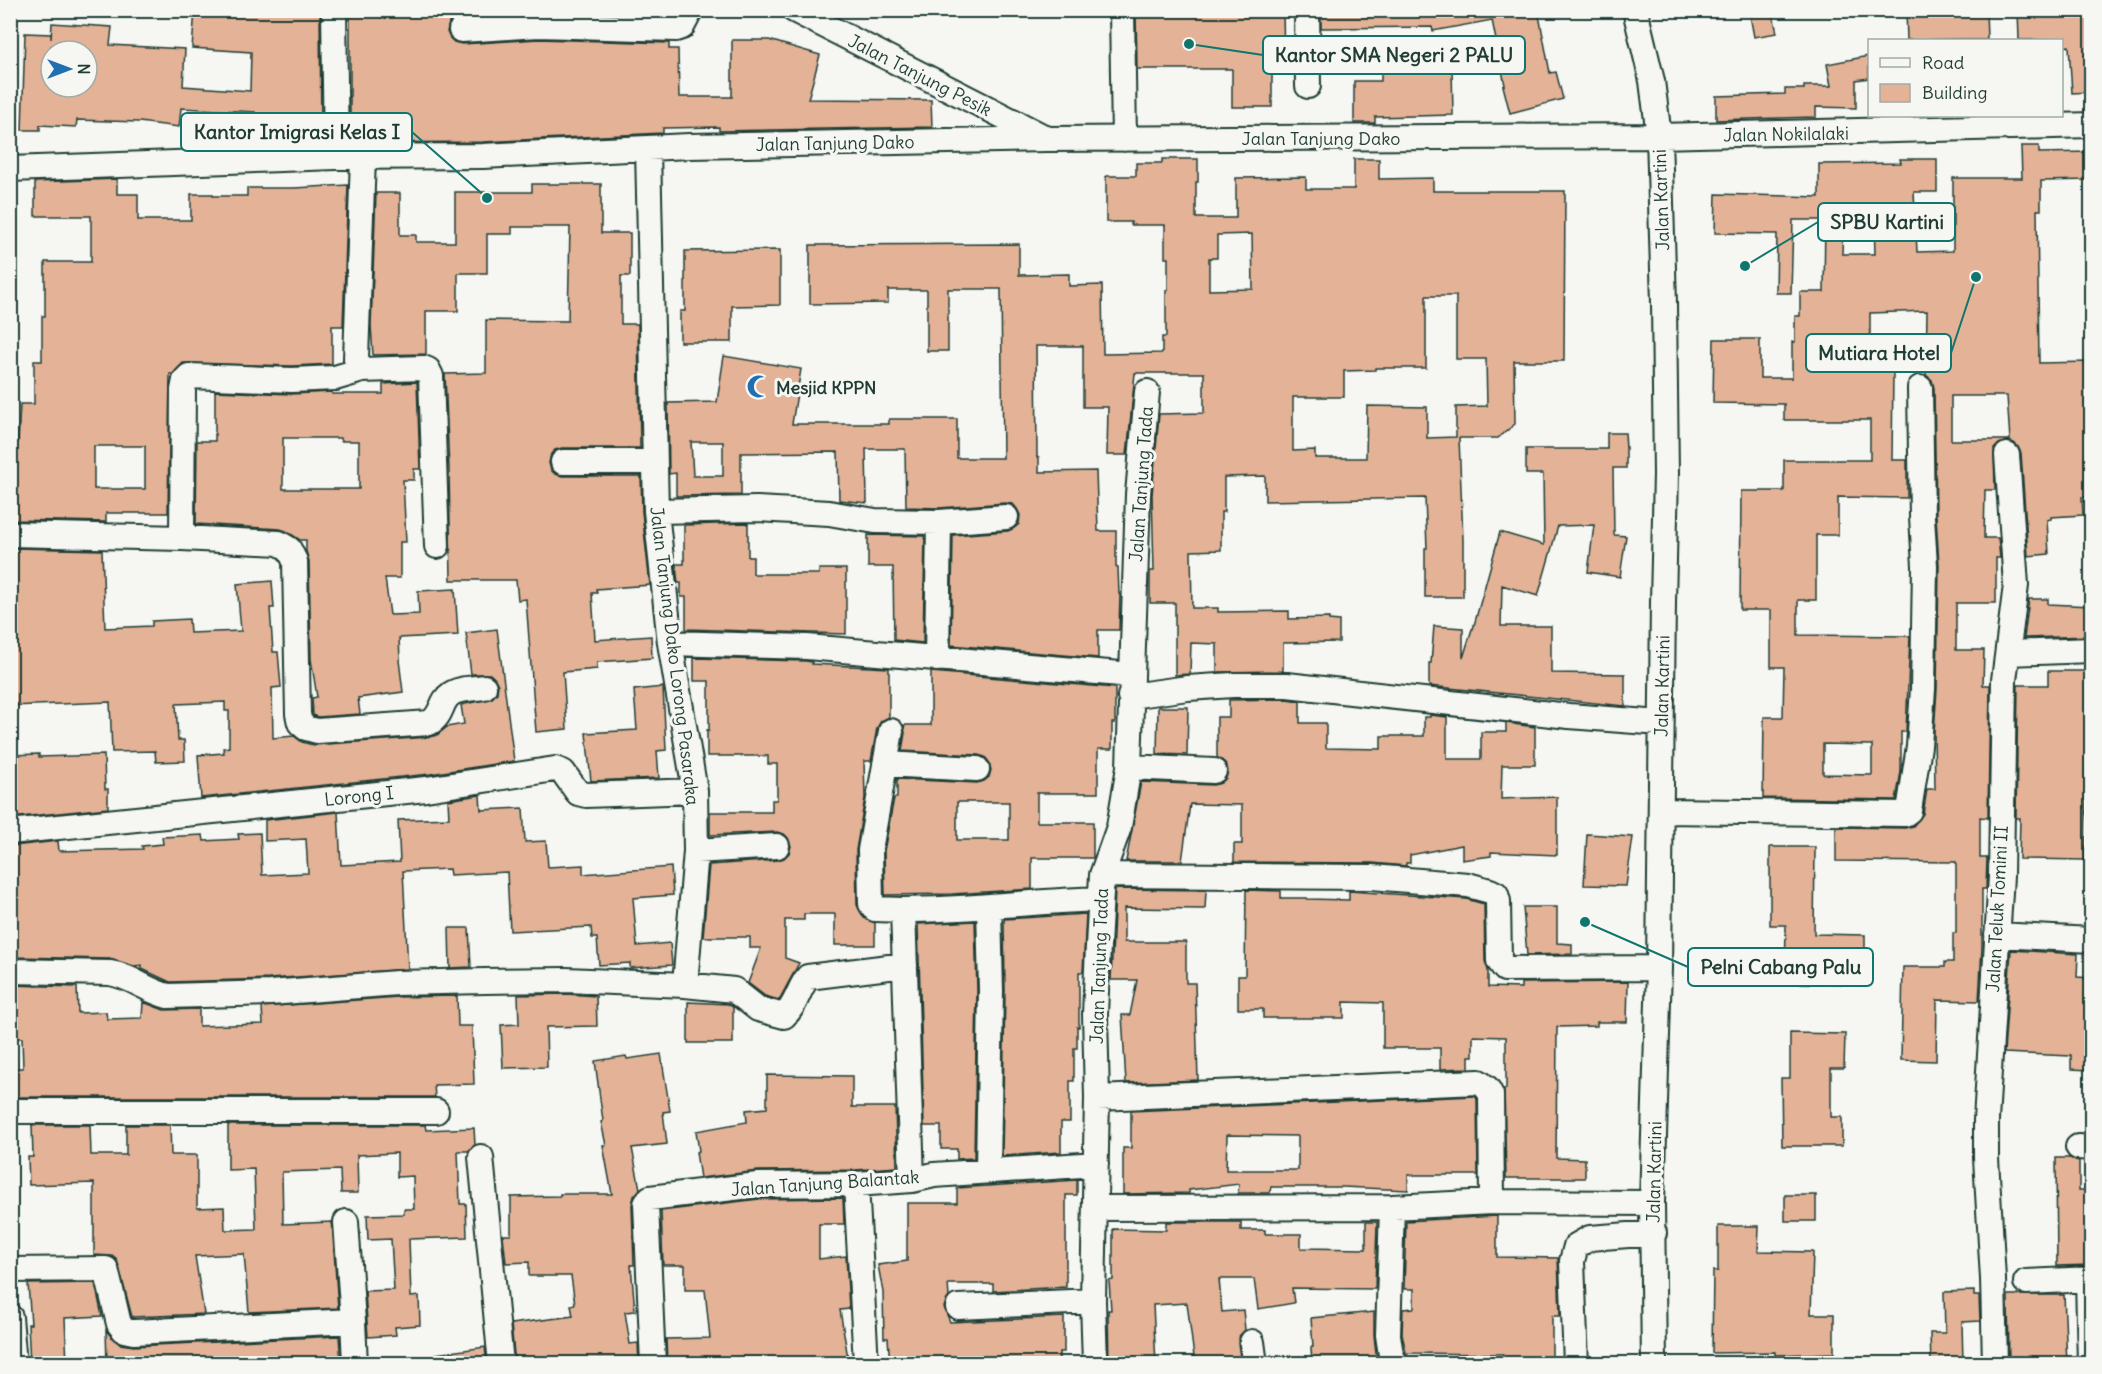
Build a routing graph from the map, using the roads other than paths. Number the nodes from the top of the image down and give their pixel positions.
1 (334, 10) edge
2 (691, 10) edge
3 (794, 10) edge
4 (1122, 10) edge
5 (1307, 10) edge
6 (1635, 10) edge
7 (461, 30) dead end
8 (1308, 86) dead end
9 (2091, 125) edge
10 (1659, 136) junction
11 (1046, 139) junction
12 (1124, 139) junction
13 (648, 149) junction
14 (336, 157) junction
15 (363, 157) junction
16 (10, 169) edge
17 (362, 370) junction
18 (1920, 388) dead end
19 (1147, 392) dead end
20 (2007, 455) dead end
21 (563, 462) dead end
22 (654, 462) junction
23 (656, 511) junction
24 (1006, 517) dead end
25 (939, 522) junction
26 (10, 534) edge
27 (182, 538) junction
28 (438, 546) dead end
29 (670, 643) junction
30 (2091, 650) edge
31 (2008, 653) junction
32 (937, 659) junction
33 (1131, 685) junction
34 (484, 687) dead end
35 (1661, 723) junction
36 (891, 731) dead end
37 (885, 764) junction
38 (1129, 767) junction
39 (978, 769) dead end
40 (1214, 771) dead end
41 (695, 791) junction
42 (1661, 811) junction
43 (10, 832) edge
44 (777, 846) dead end
45 (696, 851) junction
46 (1102, 875) junction
47 (1100, 899) junction
48 (989, 907) junction
49 (903, 910) junction
50 (1996, 935) junction
51 (2091, 940) edge
52 (905, 965) junction
53 (1659, 968) junction
54 (10, 971) edge
55 (685, 986) junction
56 (1097, 1098) junction
57 (10, 1111) edge
58 (435, 1111) dead end
59 (481, 1157) dead end
60 (1096, 1164) junction
61 (988, 1170) junction
62 (912, 1180) junction
63 (856, 1184) junction
64 (1492, 1202) junction
65 (1652, 1203) junction
66 (1392, 1207) junction
67 (1095, 1208) junction
68 (346, 1222) dead end
69 (1654, 1233) junction
70 (10, 1270) edge
71 (2090, 1279) edge
72 (2026, 1282) dead end
73 (1093, 1301) junction
74 (958, 1306) dead end
75 (10, 1317) edge
76 (352, 1321) junction
77 (14, 1364) edge
78 (355, 1364) edge
79 (501, 1364) edge
80 (652, 1364) edge
81 (866, 1364) edge
82 (1095, 1364) edge
83 (1396, 1364) edge
84 (1576, 1364) edge
85 (1654, 1364) edge
86 (1995, 1364) edge
87 (2090, 1364) edge

1 - 14 street
2 - 7 street
3 - 11 street, Jalan Tanjung Pesik
4 - 12 street
5 - 8 street
6 - 10 street, Jalan Kartini
9 - 10 street, Jalan Nokilalaki
10 - 12 street, Jalan Tanjung Dako
10 - 35 street, Jalan Kartini
11 - 12 street, Jalan Tanjung Dako
11 - 13 street, Jalan Tanjung Dako
13 - 15 street, Jalan Tanjung Dako
13 - 22 street, Jalan Tanjung Dako Lorong Pasaraka
14 - 15 street, Jalan Tanjung Dako
14 - 16 street, Jalan Tanjung Dako
15 - 17 street
17 - 27 street
17 - 28 street
18 - 42 street
19 - 33 street, Jalan Tanjung Tada
20 - 31 street, Jalan Teluk Tomini II
21 - 22 street
22 - 23 street, Jalan Tanjung Dako Lorong Pasaraka
23 - 25 street
23 - 29 street, Jalan Tanjung Dako Lorong Pasaraka
24 - 25 street
25 - 32 street
26 - 27 street
27 - 34 street
29 - 32 street
29 - 41 street, Jalan Tanjung Dako Lorong Pasaraka
30 - 31 street
31 - 50 street, Jalan Teluk Tomini II
32 - 33 street
33 - 35 street
33 - 38 street, Jalan Tanjung Tada
35 - 42 street, Jalan Kartini
36 - 37 street
37 - 39 street
37 - 49 street
38 - 40 street
38 - 46 street, Jalan Tanjung Tada
41 - 43 street, Lorong I
41 - 45 street, Jalan Tanjung Dako Lorong Pasaraka
42 - 53 street, Jalan Kartini
44 - 45 street
45 - 55 street, Jalan Tanjung Dako Lorong Pasaraka
46 - 47 street, Jalan Tanjung Tada
46 - 53 street
47 - 48 street
47 - 56 street, Jalan Tanjung Tada
48 - 49 street
48 - 61 street
49 - 52 street
50 - 51 street
50 - 86 street, Jalan Teluk Tomini II
52 - 55 street
52 - 62 street
53 - 65 street, Jalan Kartini
54 - 55 street
56 - 60 street, Jalan Tanjung Tada
56 - 64 street
57 - 58 street
59 - 79 street
60 - 61 street, Jalan Tanjung Balantak
60 - 67 street, Jalan Tanjung Tada
61 - 62 street, Jalan Tanjung Balantak
62 - 63 street, Jalan Tanjung Balantak
63 - 80 street, Jalan Tanjung Balantak
63 - 81 street
64 - 65 street
64 - 66 street
65 - 69 street, Jalan Kartini
66 - 67 street
66 - 83 street
67 - 73 street, Jalan Tanjung Tada
68 - 76 street
69 - 84 street
69 - 85 street, Jalan Kartini
70 - 76 street
71 - 72 street
71 - 87 street
73 - 74 street
73 - 82 street, Jalan Tanjung Tada
75 - 77 street
76 - 78 street

